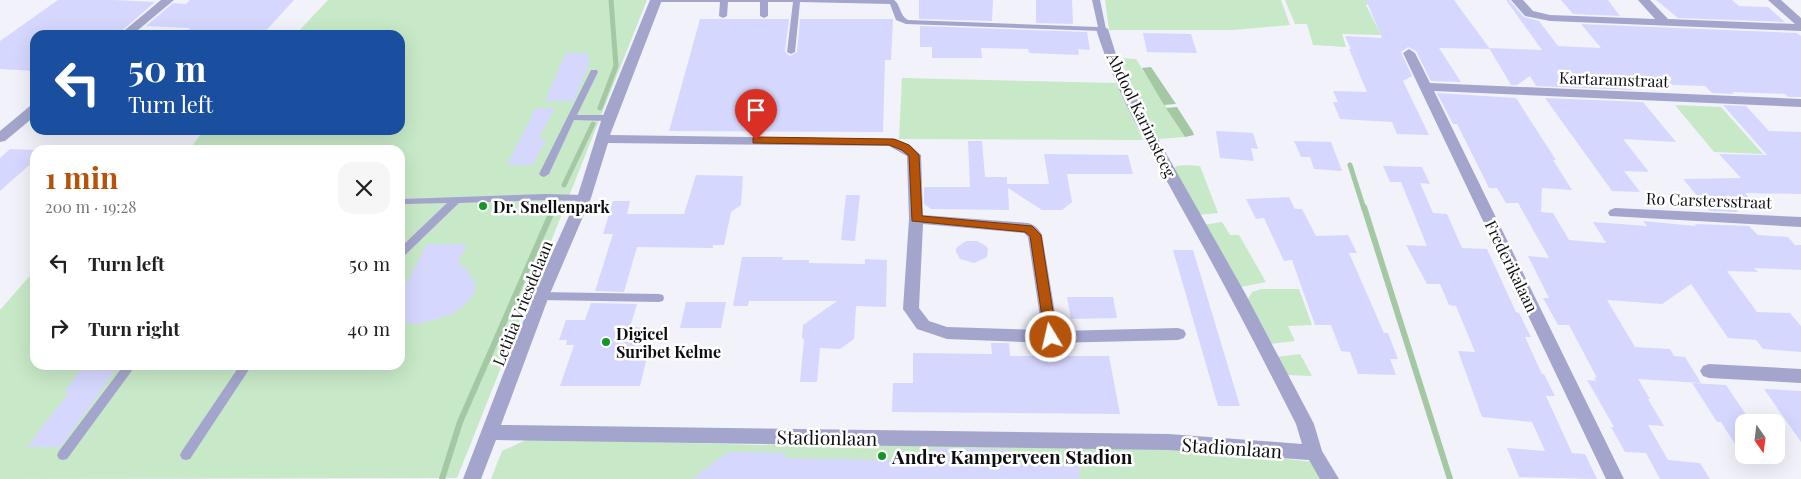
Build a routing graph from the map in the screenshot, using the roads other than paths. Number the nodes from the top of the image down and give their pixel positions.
1 (168, 0) edge
2 (656, 0) edge
3 (724, 0) edge
4 (764, 0) edge
5 (797, 0) edge
6 (1096, 0) edge
7 (1517, 0) edge
8 (1644, 0) edge
9 (1774, 0) edge
10 (893, 1) edge
11 (723, 16) dead end
12 (764, 16) dead end
13 (1665, 23) junction
14 (1801, 24) edge
15 (1801, 28) edge
16 (1102, 29) junction
17 (131, 30) edge
18 (790, 52) dead end
19 (1409, 53) dead end
20 (594, 72) dead end
21 (1426, 87) junction
22 (1801, 104) edge
23 (571, 117) junction
24 (609, 118) junction
25 (29, 119) edge
26 (0, 138) edge
27 (602, 139) junction
28 (544, 174) dead end
29 (584, 198) junction
30 (457, 199) junction
31 (405, 201) dead end
32 (1615, 214) dead end
33 (916, 219) junction
34 (1801, 222) edge
35 (405, 249) edge
36 (541, 296) junction
37 (659, 298) dead end
38 (1178, 334) dead end
39 (1051, 337) junction
40 (126, 370) edge
41 (243, 370) edge
42 (1709, 371) dead end
43 (1801, 376) edge
44 (490, 432) junction
45 (1314, 453) junction
46 (63, 455) dead end
47 (186, 455) dead end
48 (472, 479) edge
49 (1330, 479) edge
50 (1615, 479) edge

1 - 17 street
2 - 3 lane
2 - 24 street, Letitia Vriesdelaan
3 - 4 lane
3 - 11 lane
4 - 5 lane
4 - 12 lane
5 - 10 lane
5 - 18 lane
6 - 16 lane
7 - 13 street
8 - 13 street
9 - 14 street
10 - 16 lane
13 - 15 street
16 - 45 street, Abdool Karimsteeg
19 - 21 street, Frederikalaan
20 - 23 lane
21 - 22 street, Kartaramstraat
21 - 50 street, Frederikalaan
23 - 24 lane
23 - 28 lane
24 - 27 street, Letitia Vriesdelaan
25 - 26 street
27 - 29 street, Letitia Vriesdelaan
27 - 33 street
29 - 30 lane
29 - 36 street, Letitia Vriesdelaan
30 - 31 lane
30 - 35 lane
32 - 34 street, Ro Carstersstraat
33 - 39 street
33 - 39 street
36 - 37 lane
36 - 44 street, Letitia Vriesdelaan
38 - 39 street
40 - 46 lane
41 - 47 lane
42 - 43 street
44 - 45 street, Stadionlaan
44 - 48 street, Letitia Vriesdelaan
45 - 49 street, Abdool Karimsteeg

